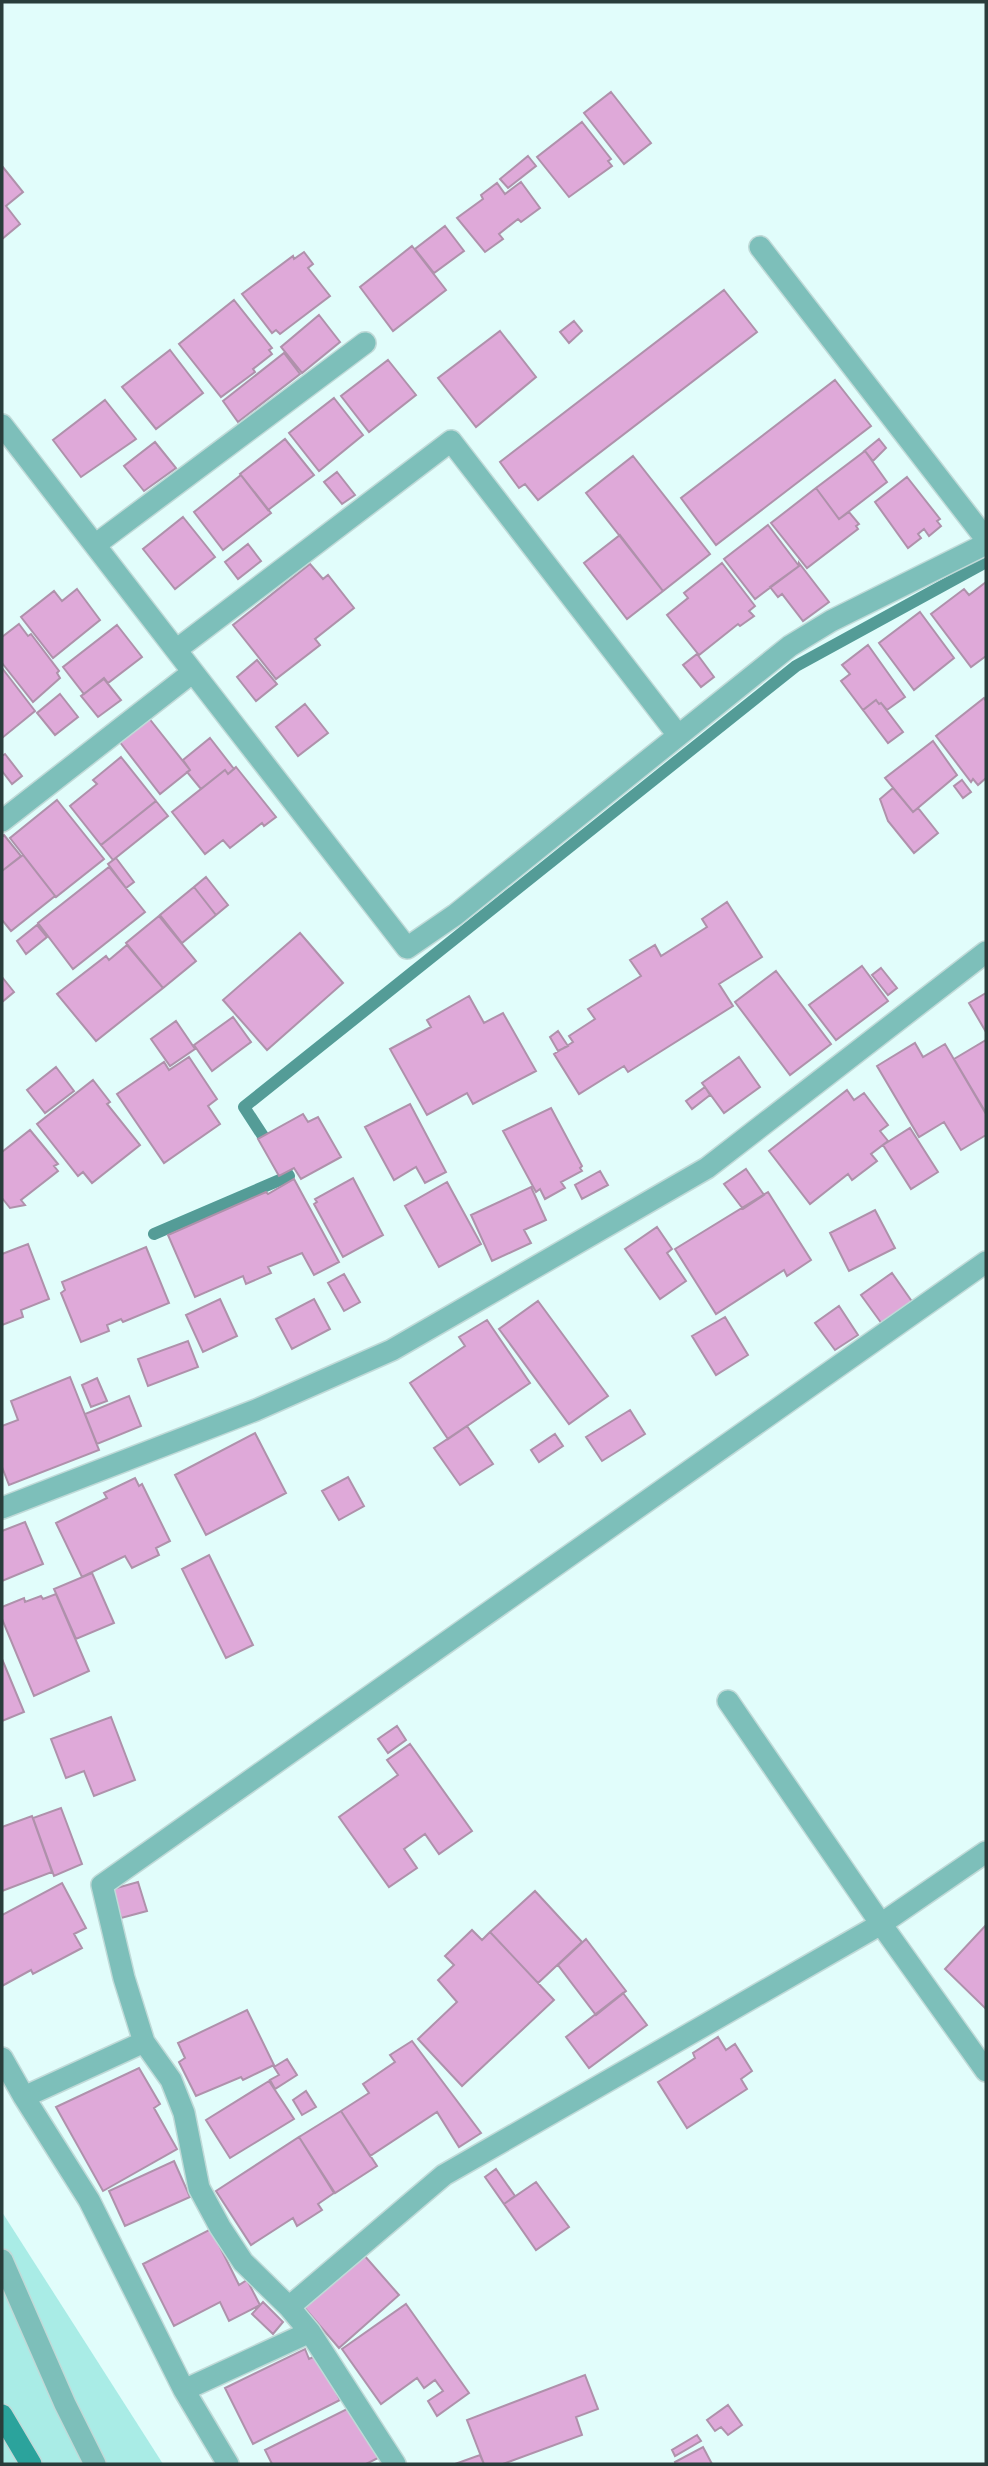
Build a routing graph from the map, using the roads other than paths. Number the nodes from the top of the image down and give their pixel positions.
1 (760, 247) dead end
2 (365, 343) dead end
3 (2, 425) edge
4 (986, 539) edge
5 (986, 544) edge
6 (95, 545) junction
7 (176, 650) junction
8 (193, 672) junction
9 (678, 735) junction
10 (2, 821) edge
11 (986, 952) edge
12 (986, 1262) edge
13 (2, 1508) edge
14 (728, 1702) dead end
15 (986, 1852) edge
16 (881, 1924) junction
17 (144, 2042) junction
18 (2, 2058) edge
19 (986, 2071) edge
20 (24, 2097) junction
21 (2, 2260) edge
22 (289, 2307) junction
23 (310, 2332) junction
24 (184, 2390) junction
25 (2, 2415) edge
26 (32, 2464) edge
27 (95, 2464) edge
28 (228, 2464) edge
29 (396, 2464) edge

1 - 4 street
2 - 6 street
3 - 6 street
5 - 9 street
6 - 7 street
7 - 8 street
7 - 9 street
8 - 9 street
8 - 10 street
11 - 13 street
12 - 17 street
14 - 16 street
15 - 16 street
16 - 19 street
16 - 22 street
17 - 20 street
17 - 22 street
18 - 20 street
20 - 24 street
21 - 27 street
22 - 23 street
23 - 24 street
23 - 29 street
24 - 28 street
25 - 26 street

